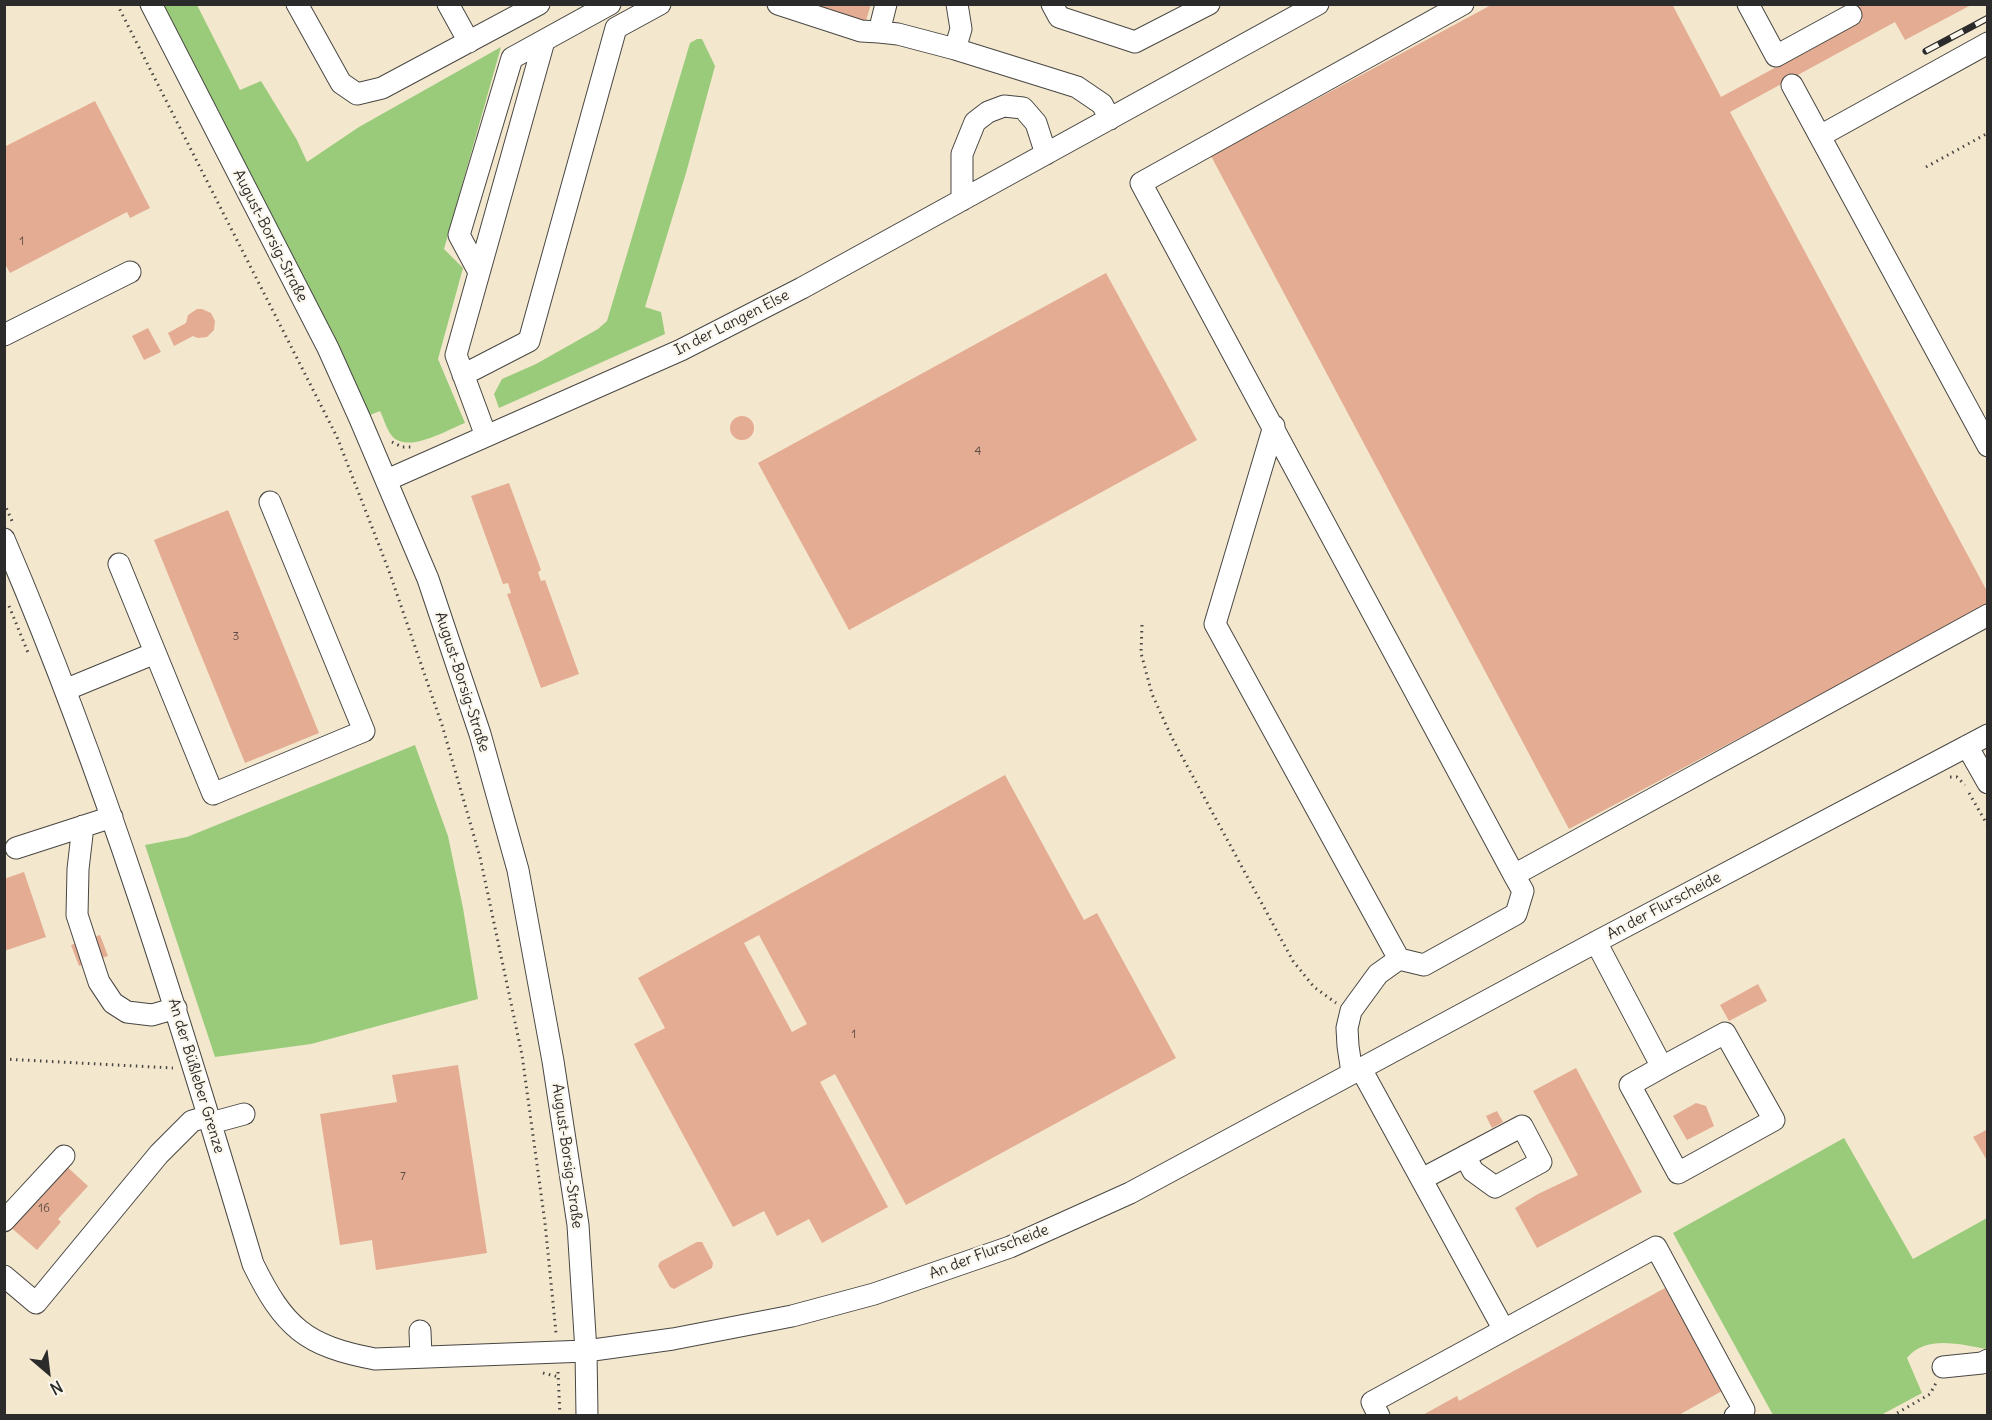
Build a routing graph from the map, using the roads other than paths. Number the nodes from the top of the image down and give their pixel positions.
1 (151, 4) edge
2 (297, 4) edge
3 (448, 4) edge
4 (539, 4) edge
5 (610, 4) edge
6 (660, 4) edge
7 (778, 4) edge
8 (886, 4) edge
9 (957, 4) edge
10 (1052, 4) edge
11 (1209, 4) edge
12 (1318, 4) edge
13 (1463, 4) edge
14 (1748, 4) edge
15 (1851, 15) dead end
16 (879, 32) junction
17 (544, 41) junction
18 (469, 42) junction
19 (1988, 43) edge
20 (955, 50) junction
21 (1792, 85) dead end
22 (1110, 119) junction
23 (1820, 136) junction
24 (1046, 154) junction
25 (962, 200) junction
26 (130, 272) dead end
27 (479, 272) junction
28 (4, 335) edge
29 (463, 375) junction
30 (1274, 426) junction
31 (486, 436) junction
32 (1988, 446) edge
33 (387, 480) junction
34 (270, 502) dead end
35 (9, 532) edge
36 (119, 564) dead end
37 (1988, 615) edge
38 (154, 653) junction
39 (66, 690) junction
40 (1988, 735) edge
41 (1967, 746) junction
42 (1988, 783) edge
43 (112, 817) junction
44 (83, 826) junction
45 (16, 849) dead end
46 (1514, 875) junction
47 (1596, 942) junction
48 (1399, 959) junction
49 (176, 1008) junction
50 (1662, 1067) junction
51 (1358, 1070) junction
52 (244, 1114) dead end
53 (210, 1120) junction
54 (64, 1155) dead end
55 (1465, 1156) dead end
56 (1422, 1179) junction
57 (6, 1218) edge
58 (4, 1276) edge
59 (1504, 1330) junction
60 (420, 1331) dead end
61 (586, 1350) junction
62 (421, 1357) junction
63 (1988, 1360) edge
64 (1943, 1367) road end
65 (587, 1416) edge
66 (1379, 1416) edge
67 (1735, 1416) edge

1 - 33 street, August-Borsig-Straße
2 - 18 street
3 - 18 street
4 - 18 street
5 - 17 street
6 - 29 street
7 - 16 street
8 - 16 street
9 - 20 street
10 - 11 street
12 - 22 street, In der Langen Else
13 - 30 street
14 - 15 street
16 - 20 street
17 - 27 street
17 - 27 street
19 - 23 street
20 - 22 street
21 - 23 street
22 - 24 street, In der Langen Else
23 - 32 street
24 - 25 street, In der Langen Else
24 - 25 street
25 - 31 street, In der Langen Else
26 - 28 street
27 - 29 street
29 - 31 street
30 - 46 street
30 - 48 street
31 - 33 street, In der Langen Else
33 - 61 street, August-Borsig-Straße
34 - 38 street
35 - 39 street, An der Büßleber Grenze
36 - 38 street
37 - 46 street
38 - 39 street
39 - 43 street, An der Büßleber Grenze
40 - 41 street, An der Flurscheide
41 - 42 street
41 - 47 street, An der Flurscheide
43 - 44 street
43 - 49 street, An der Büßleber Grenze
44 - 45 street
44 - 49 street
46 - 48 street
47 - 50 street
47 - 51 street, An der Flurscheide
48 - 51 street
49 - 53 street, An der Büßleber Grenze
50 - 50 street
51 - 56 street
51 - 61 street, An der Flurscheide
52 - 53 street
53 - 58 street
53 - 62 street, An der Büßleber Grenze
54 - 57 street
55 - 56 street
56 - 59 street
59 - 66 street
59 - 67 street
60 - 62 street
61 - 62 street, An der Büßleber Grenze
61 - 65 street, August-Borsig-Straße
63 - 64 street

